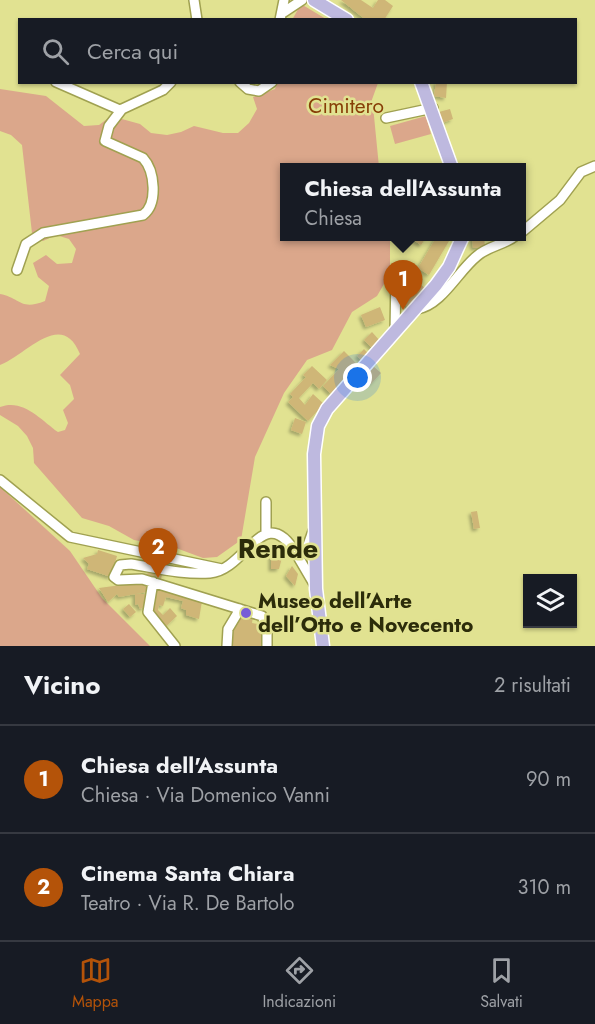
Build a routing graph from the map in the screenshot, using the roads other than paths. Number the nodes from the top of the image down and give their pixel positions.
1 (194, 0) edge
2 (284, 0) edge
3 (302, 0) edge
4 (314, 0) edge
5 (282, 16) edge
6 (197, 18) edge
7 (344, 18) edge
8 (61, 84) edge
9 (169, 84) edge
10 (242, 84) edge
11 (269, 84) edge
12 (422, 84) edge
13 (433, 108) junction
14 (122, 109) junction
15 (386, 118) dead end
16 (450, 163) edge
17 (595, 166) edge
18 (526, 228) edge
19 (461, 241) edge
20 (506, 241) edge
21 (17, 270) dead end
22 (396, 273) dead end
23 (417, 309) junction
24 (395, 333) junction
25 (0, 480) edge
26 (266, 502) dead end
27 (315, 520) junction
28 (266, 534) junction
29 (297, 555) junction
30 (222, 569) junction
31 (153, 582) junction
32 (316, 589) junction
33 (240, 609) junction
34 (175, 646) edge
35 (227, 646) edge
36 (267, 646) edge
37 (323, 646) edge

1 - 6 street
2 - 5 street
3 - 5 street
4 - 7 main road
8 - 14 street
9 - 14 street
10 - 11 street
12 - 13 main road
13 - 15 street
13 - 16 main road
14 - 21 street
17 - 18 street
19 - 23 main road
20 - 23 street
22 - 24 street
23 - 24 main road
24 - 27 main road
25 - 30 street
26 - 28 street
27 - 29 street
27 - 32 main road
28 - 29 street
28 - 30 street
29 - 32 street
30 - 31 street
31 - 33 street
31 - 34 street
32 - 37 main road
33 - 35 street
33 - 36 street

